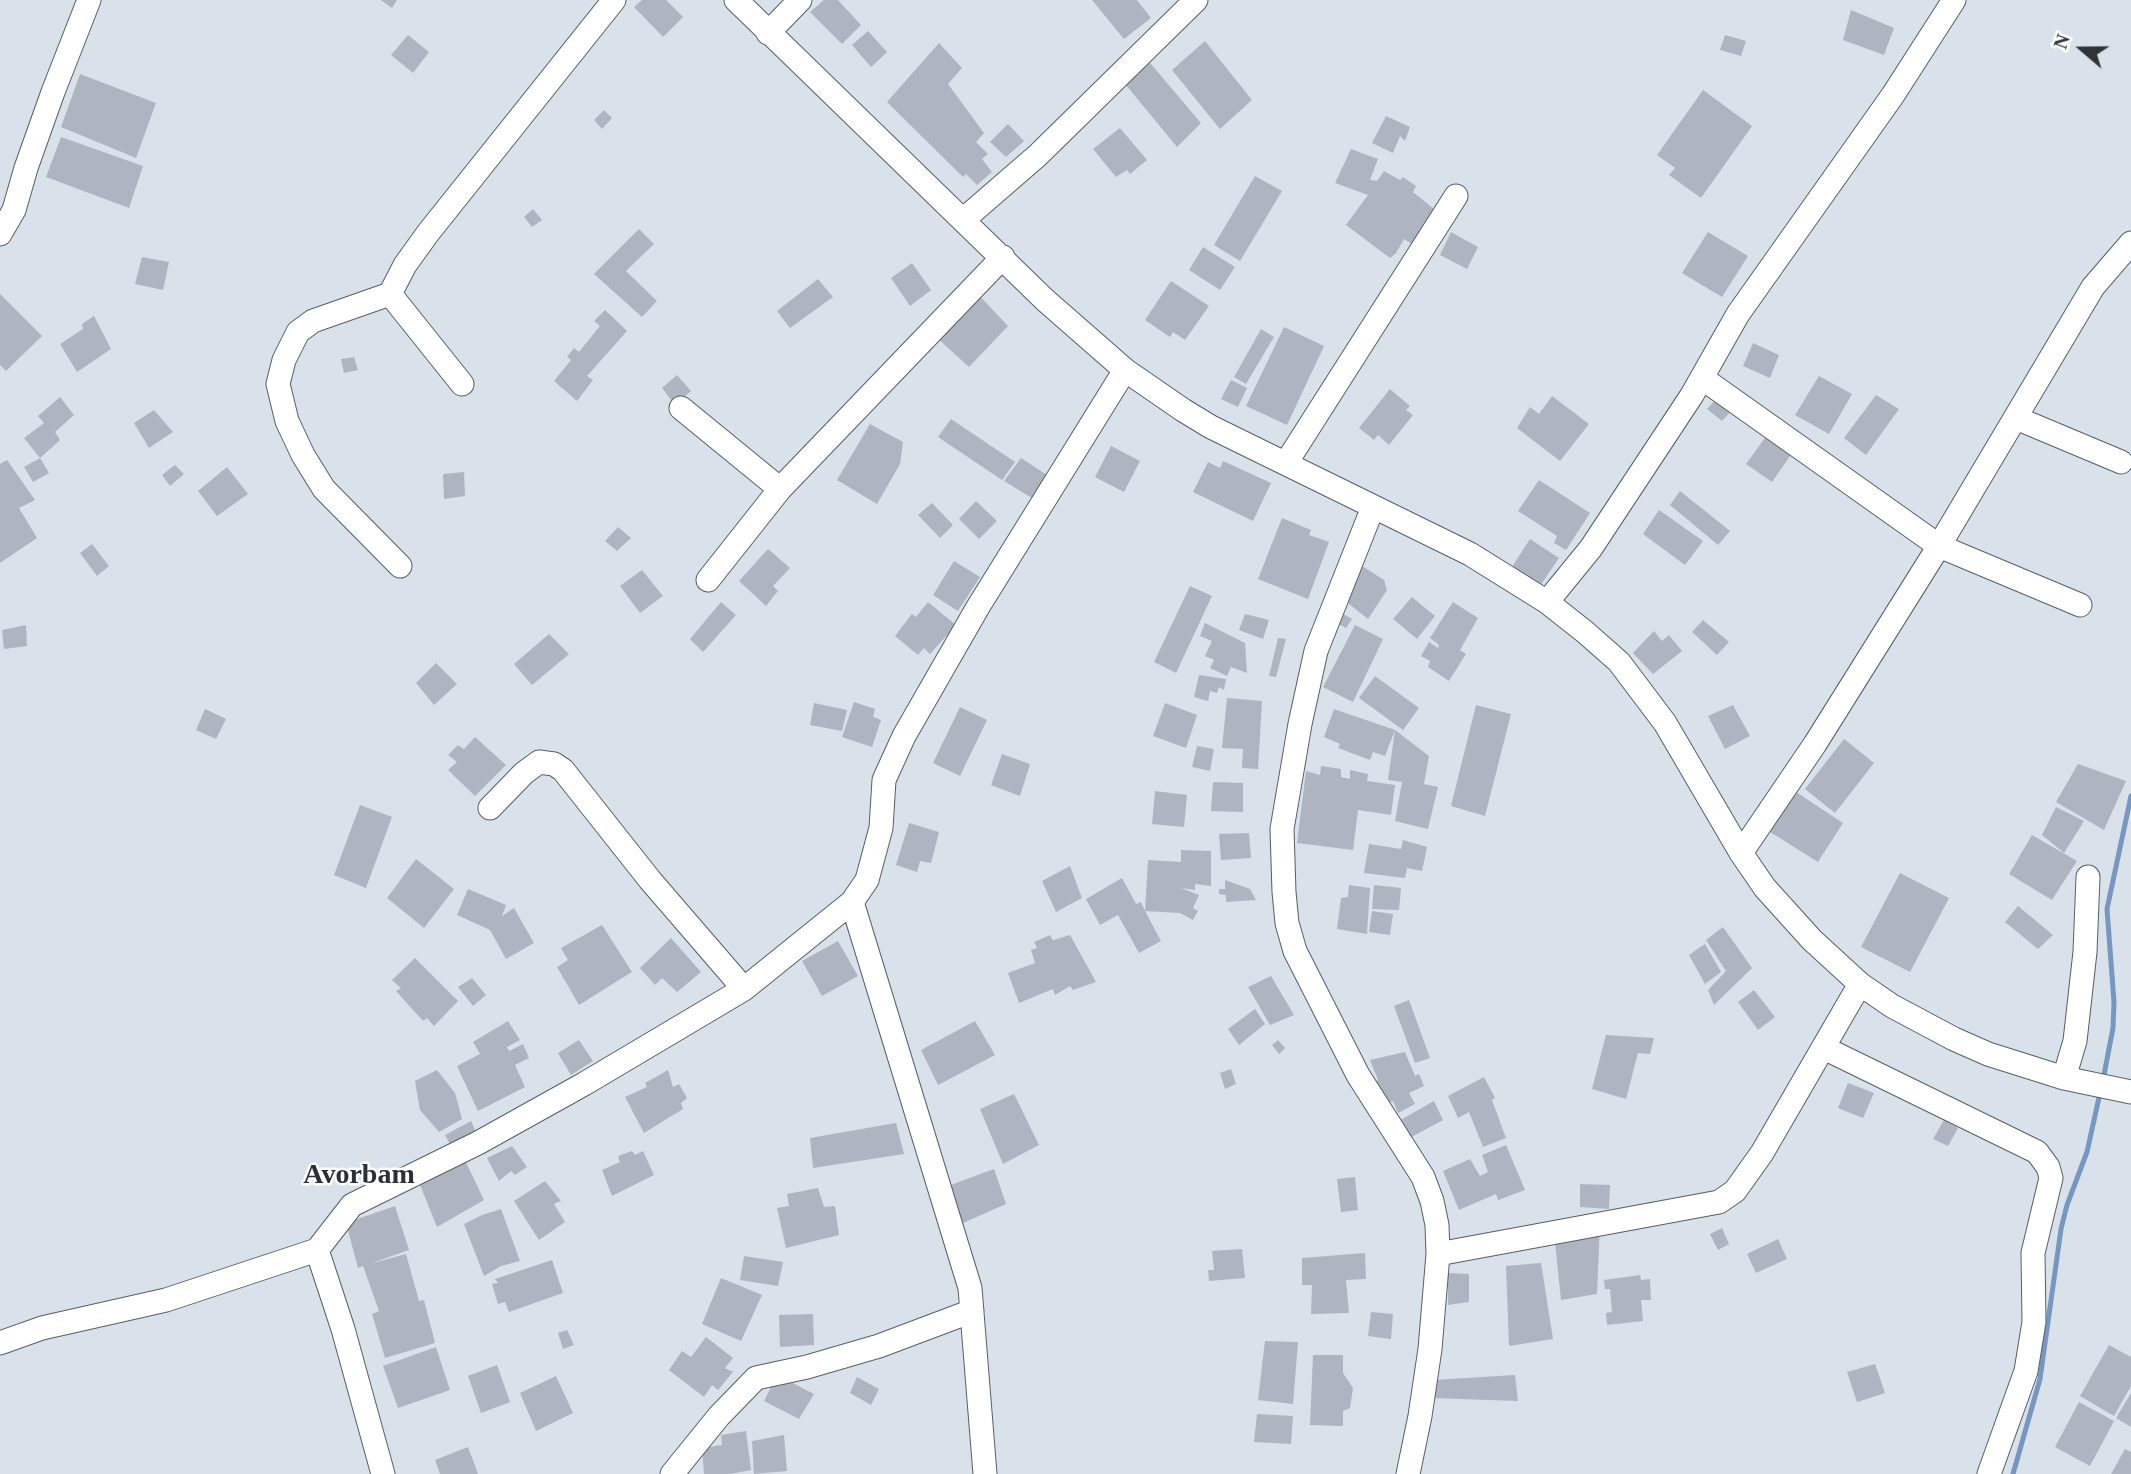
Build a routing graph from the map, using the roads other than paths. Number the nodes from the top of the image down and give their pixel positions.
1 (89, 0) edge
2 (614, 0) edge
3 (736, 0) edge
4 (800, 0) edge
5 (1196, 0) edge
6 (1954, 0) edge
7 (768, 33) junction
8 (1456, 196) dead end
9 (963, 220) junction
10 (0, 234) edge
11 (2131, 243) edge
12 (1003, 257) junction
13 (390, 294) junction
14 (1125, 370) junction
15 (1702, 379) junction
16 (462, 384) dead end
17 (681, 408) dead end
18 (2016, 418) junction
19 (2121, 462) dead end
20 (1286, 463) junction
21 (780, 489) junction
22 (1373, 507) junction
23 (1939, 546) junction
24 (400, 566) dead end
25 (708, 580) dead end
26 (1547, 602) junction
27 (2080, 605) dead end
28 (490, 808) dead end
29 (1741, 853) junction
30 (2088, 877) dead end
31 (852, 902) junction
32 (1860, 984) junction
33 (744, 989) junction
34 (1824, 1048) junction
35 (2073, 1080) junction
36 (2124, 1091) edge
37 (317, 1250) junction
38 (1438, 1254) junction
39 (972, 1311) junction
40 (0, 1343) edge
41 (383, 1474) edge
42 (672, 1474) edge
43 (985, 1474) edge
44 (1408, 1474) edge
45 (1989, 1474) edge

1 - 10 street
2 - 13 street
3 - 7 street
4 - 7 street
5 - 9 street
6 - 15 street
7 - 9 street
8 - 20 street
9 - 12 street
11 - 18 street
12 - 14 street
12 - 21 street
13 - 16 street
13 - 24 street
14 - 20 street
14 - 31 street
15 - 23 street
15 - 26 street
17 - 21 street
18 - 19 street
18 - 23 street
20 - 22 street
21 - 25 street
22 - 26 street
22 - 38 street
23 - 27 street
23 - 29 street
26 - 29 street
28 - 33 street
29 - 32 street
30 - 35 street
31 - 33 street
31 - 39 street
32 - 34 street
32 - 35 street
33 - 37 street
34 - 38 street
34 - 45 street
35 - 36 street
37 - 40 street
37 - 41 street
38 - 44 street
39 - 42 street
39 - 43 street

